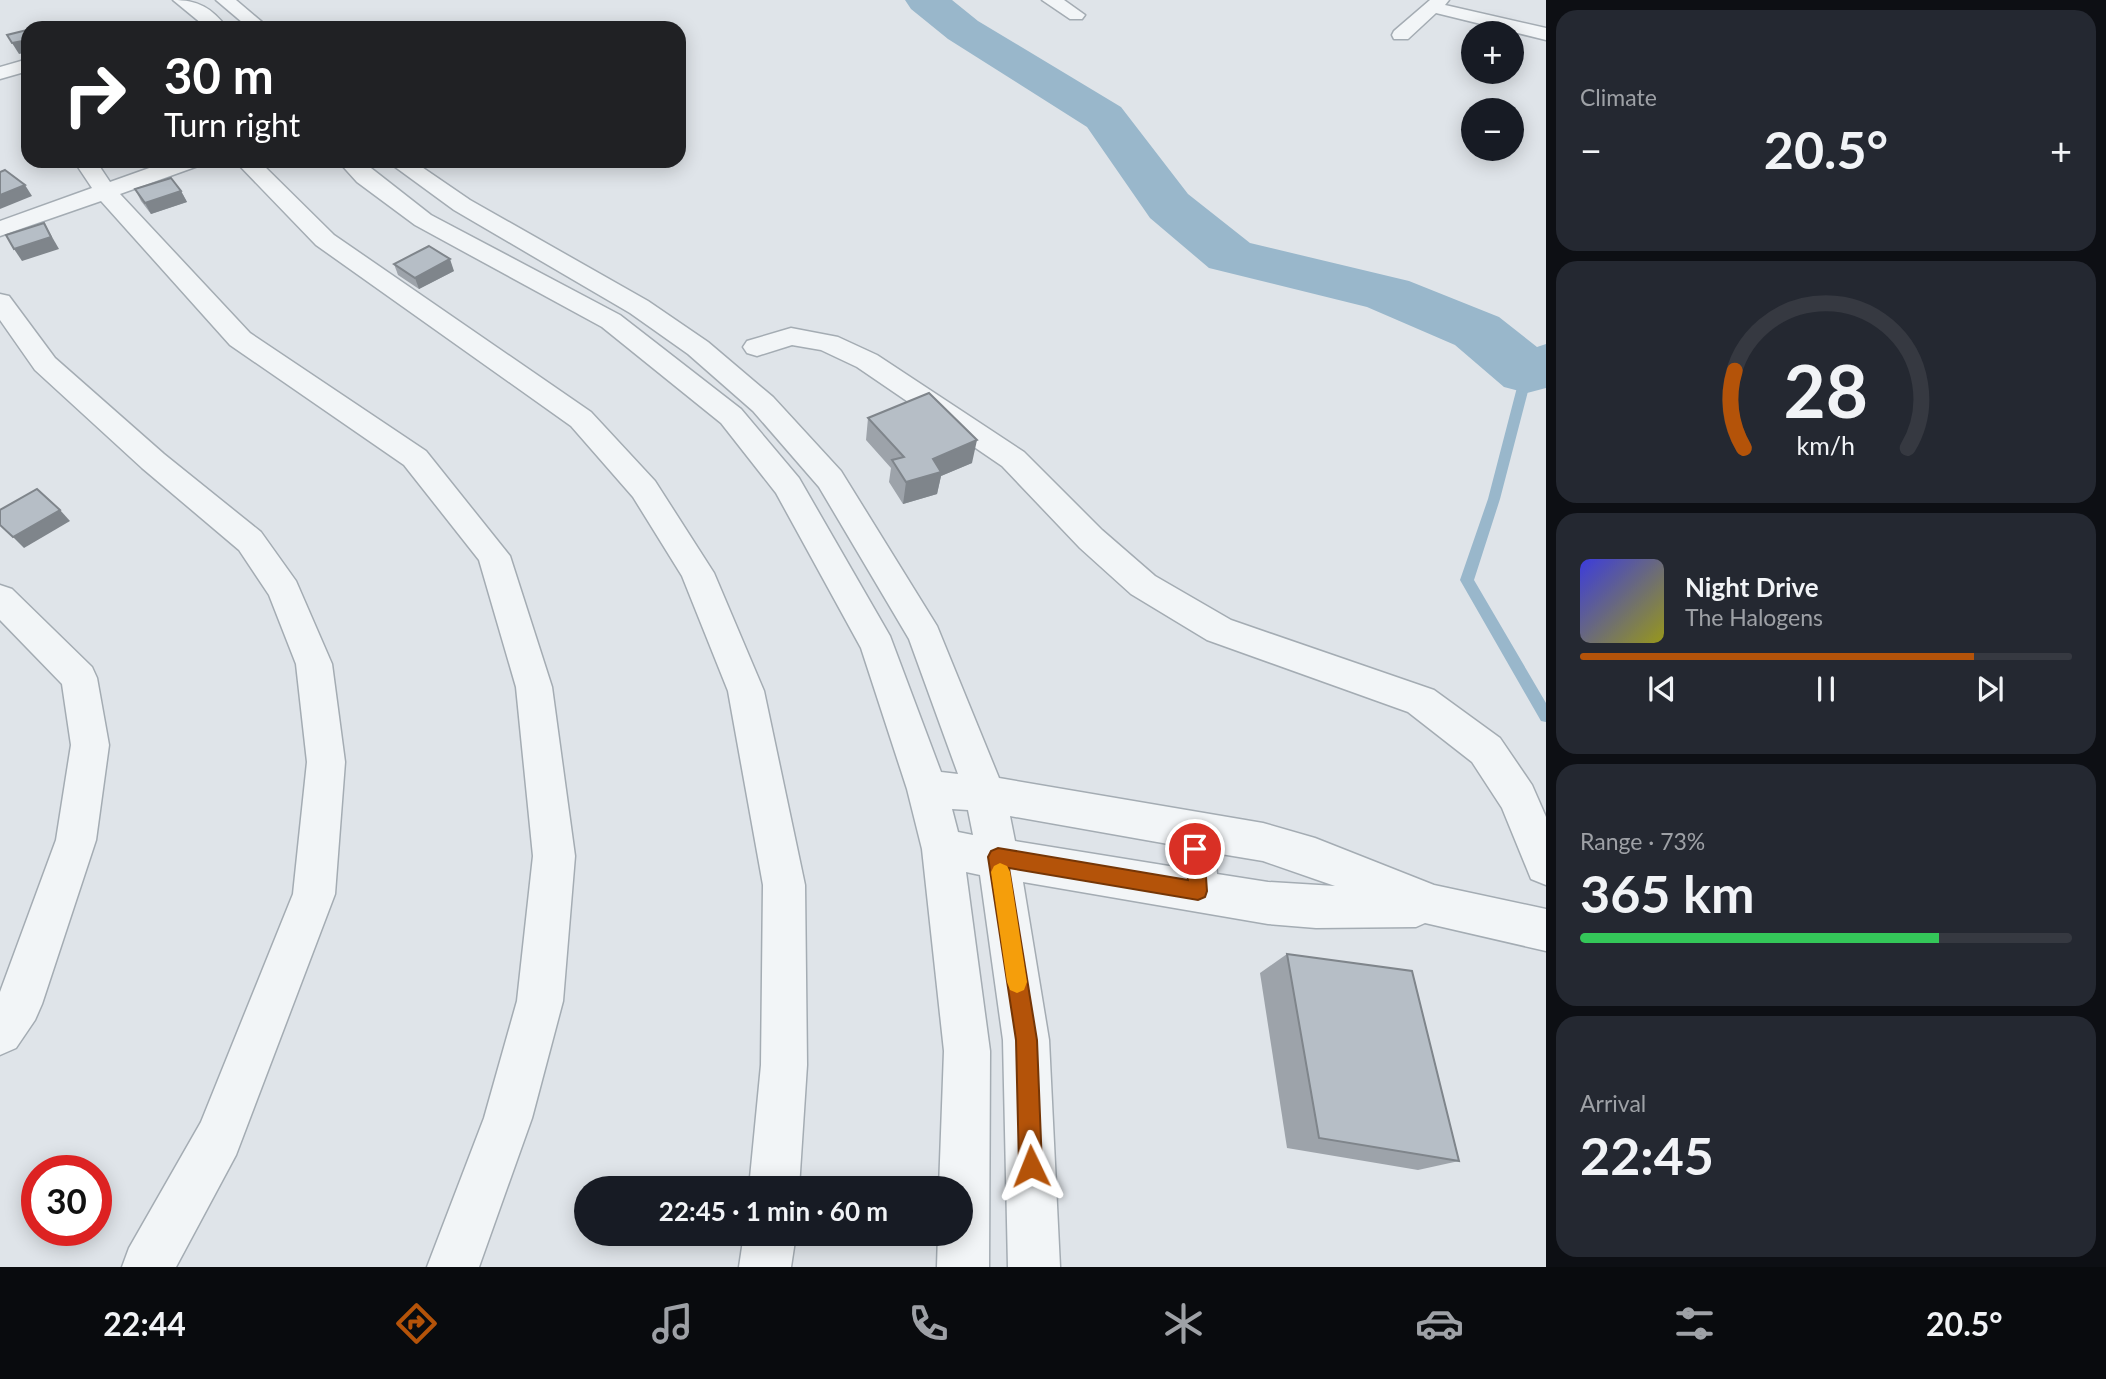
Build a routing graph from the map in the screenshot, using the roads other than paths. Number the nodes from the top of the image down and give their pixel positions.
1 (182, 0) edge
2 (225, 0) edge
3 (1051, 0) edge
4 (1436, 4) edge
5 (1076, 15) dead end
6 (211, 21) edge
7 (251, 21) edge
8 (1546, 34) edge
9 (1401, 35) dead end
10 (21, 70) edge
11 (0, 73) edge
12 (90, 168) edge
13 (170, 168) edge
14 (253, 168) edge
15 (356, 168) edge
16 (408, 168) edge
17 (105, 191) junction
18 (0, 229) edge
19 (0, 302) edge
20 (757, 347) dead end
21 (0, 598) edge
22 (927, 789) junction
23 (985, 794) junction
24 (1193, 828) junction
25 (942, 849) junction
26 (998, 857) junction
27 (1546, 865) edge
28 (1198, 891) junction
29 (1434, 906) junction
30 (1546, 930) edge
31 (0, 1032) edge
32 (775, 1176) edge
33 (768, 1246) edge
34 (148, 1267) edge
35 (453, 1267) edge
36 (765, 1267) edge
37 (963, 1267) edge
38 (1034, 1267) edge

1 - 6 street
2 - 7 street
3 - 5 street
4 - 8 street
4 - 9 street
10 - 11 street
12 - 17 street
13 - 17 street
14 - 32 street
15 - 22 street
16 - 23 street
17 - 18 street
17 - 35 street
19 - 34 street
20 - 27 street
21 - 31 street
22 - 23 street
22 - 25 street
23 - 24 street
23 - 26 street
24 - 28 street
24 - 29 street
25 - 26 street
25 - 37 street
26 - 28 street
26 - 38 street
28 - 29 street
29 - 30 street
33 - 36 street

